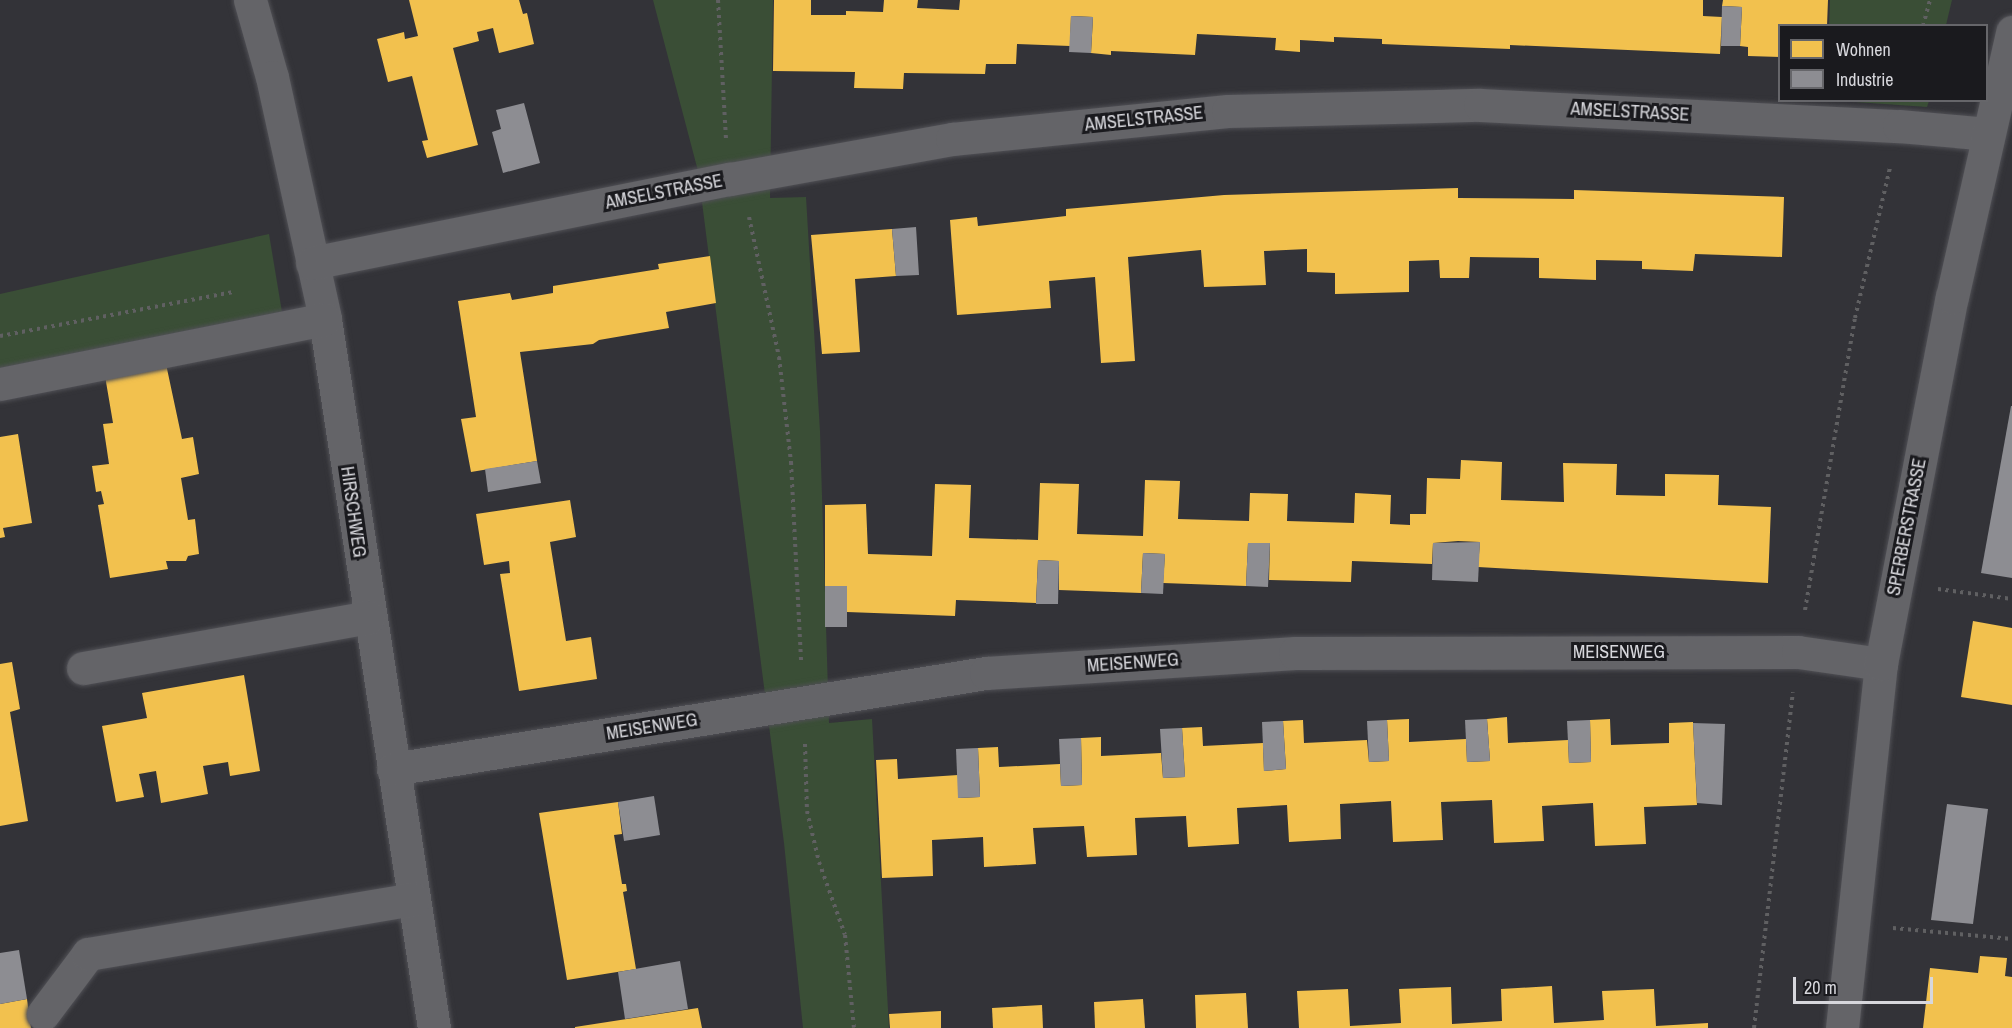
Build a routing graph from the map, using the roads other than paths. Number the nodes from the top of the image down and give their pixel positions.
1 (250, 0) edge
2 (2012, 32) edge
3 (1988, 134) junction
4 (312, 264) junction
5 (325, 319) junction
6 (0, 384) edge
7 (368, 617) junction
8 (1881, 664) junction
9 (83, 668) dead end
10 (393, 769) junction
11 (413, 899) junction
12 (43, 1014) dead end
13 (434, 1028) edge
14 (1842, 1028) edge

1 - 4 street, HIRSCHWEG
2 - 3 street, SPERBERSTRASSE
3 - 4 street, AMSELSTRASSE
3 - 8 street, SPERBERSTRASSE
4 - 5 street, HIRSCHWEG
5 - 6 street
5 - 7 street, HIRSCHWEG
7 - 9 street
7 - 10 street, HIRSCHWEG
8 - 10 street, MEISENWEG
8 - 14 street, SPERBERSTRASSE
10 - 11 street, HIRSCHWEG
11 - 12 street
11 - 13 street, HIRSCHWEG

